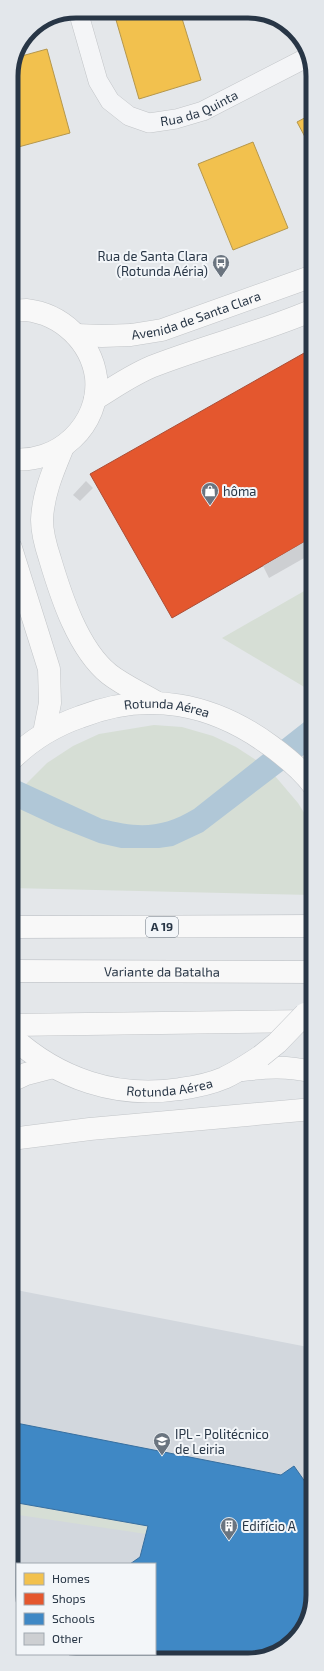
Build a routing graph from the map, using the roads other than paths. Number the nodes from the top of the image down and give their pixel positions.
1 (80, 18) edge
2 (304, 59) edge
3 (306, 278) edge
4 (18, 309) edge
5 (306, 312) edge
6 (76, 335) junction
7 (95, 399) junction
8 (63, 447) junction
9 (18, 460) edge
10 (18, 570) edge
11 (156, 702) junction
12 (44, 733) junction
13 (18, 754) edge
14 (306, 776) edge
15 (306, 926) edge
16 (18, 927) edge
17 (18, 971) edge
18 (306, 972) edge
19 (306, 1014) edge
20 (306, 1021) edge
21 (18, 1025) edge
22 (18, 1042) edge
23 (53, 1067) junction
24 (239, 1070) junction
25 (306, 1070) edge
26 (18, 1078) edge
27 (306, 1111) edge
28 (18, 1138) edge

1 - 2 street, Rua da Quinta
3 - 6 main road, Avenida de Santa Clara
4 - 6 main road
5 - 7 main road
6 - 7 main road
7 - 8 main road
8 - 9 main road
8 - 11 main road
10 - 12 main road
11 - 12 main road, Rotunda Aérea
11 - 14 main road, Rotunda Aérea
12 - 13 main road, Rotunda Aérea
15 - 16 main road, A 19
17 - 18 main road, Variante da Batalha
19 - 24 main road, Rotunda Aérea, bridge
20 - 21 main road
22 - 23 main road, Rotunda Aérea
23 - 24 main road, Rotunda Aérea
23 - 26 main road
24 - 25 main road
27 - 28 main road

